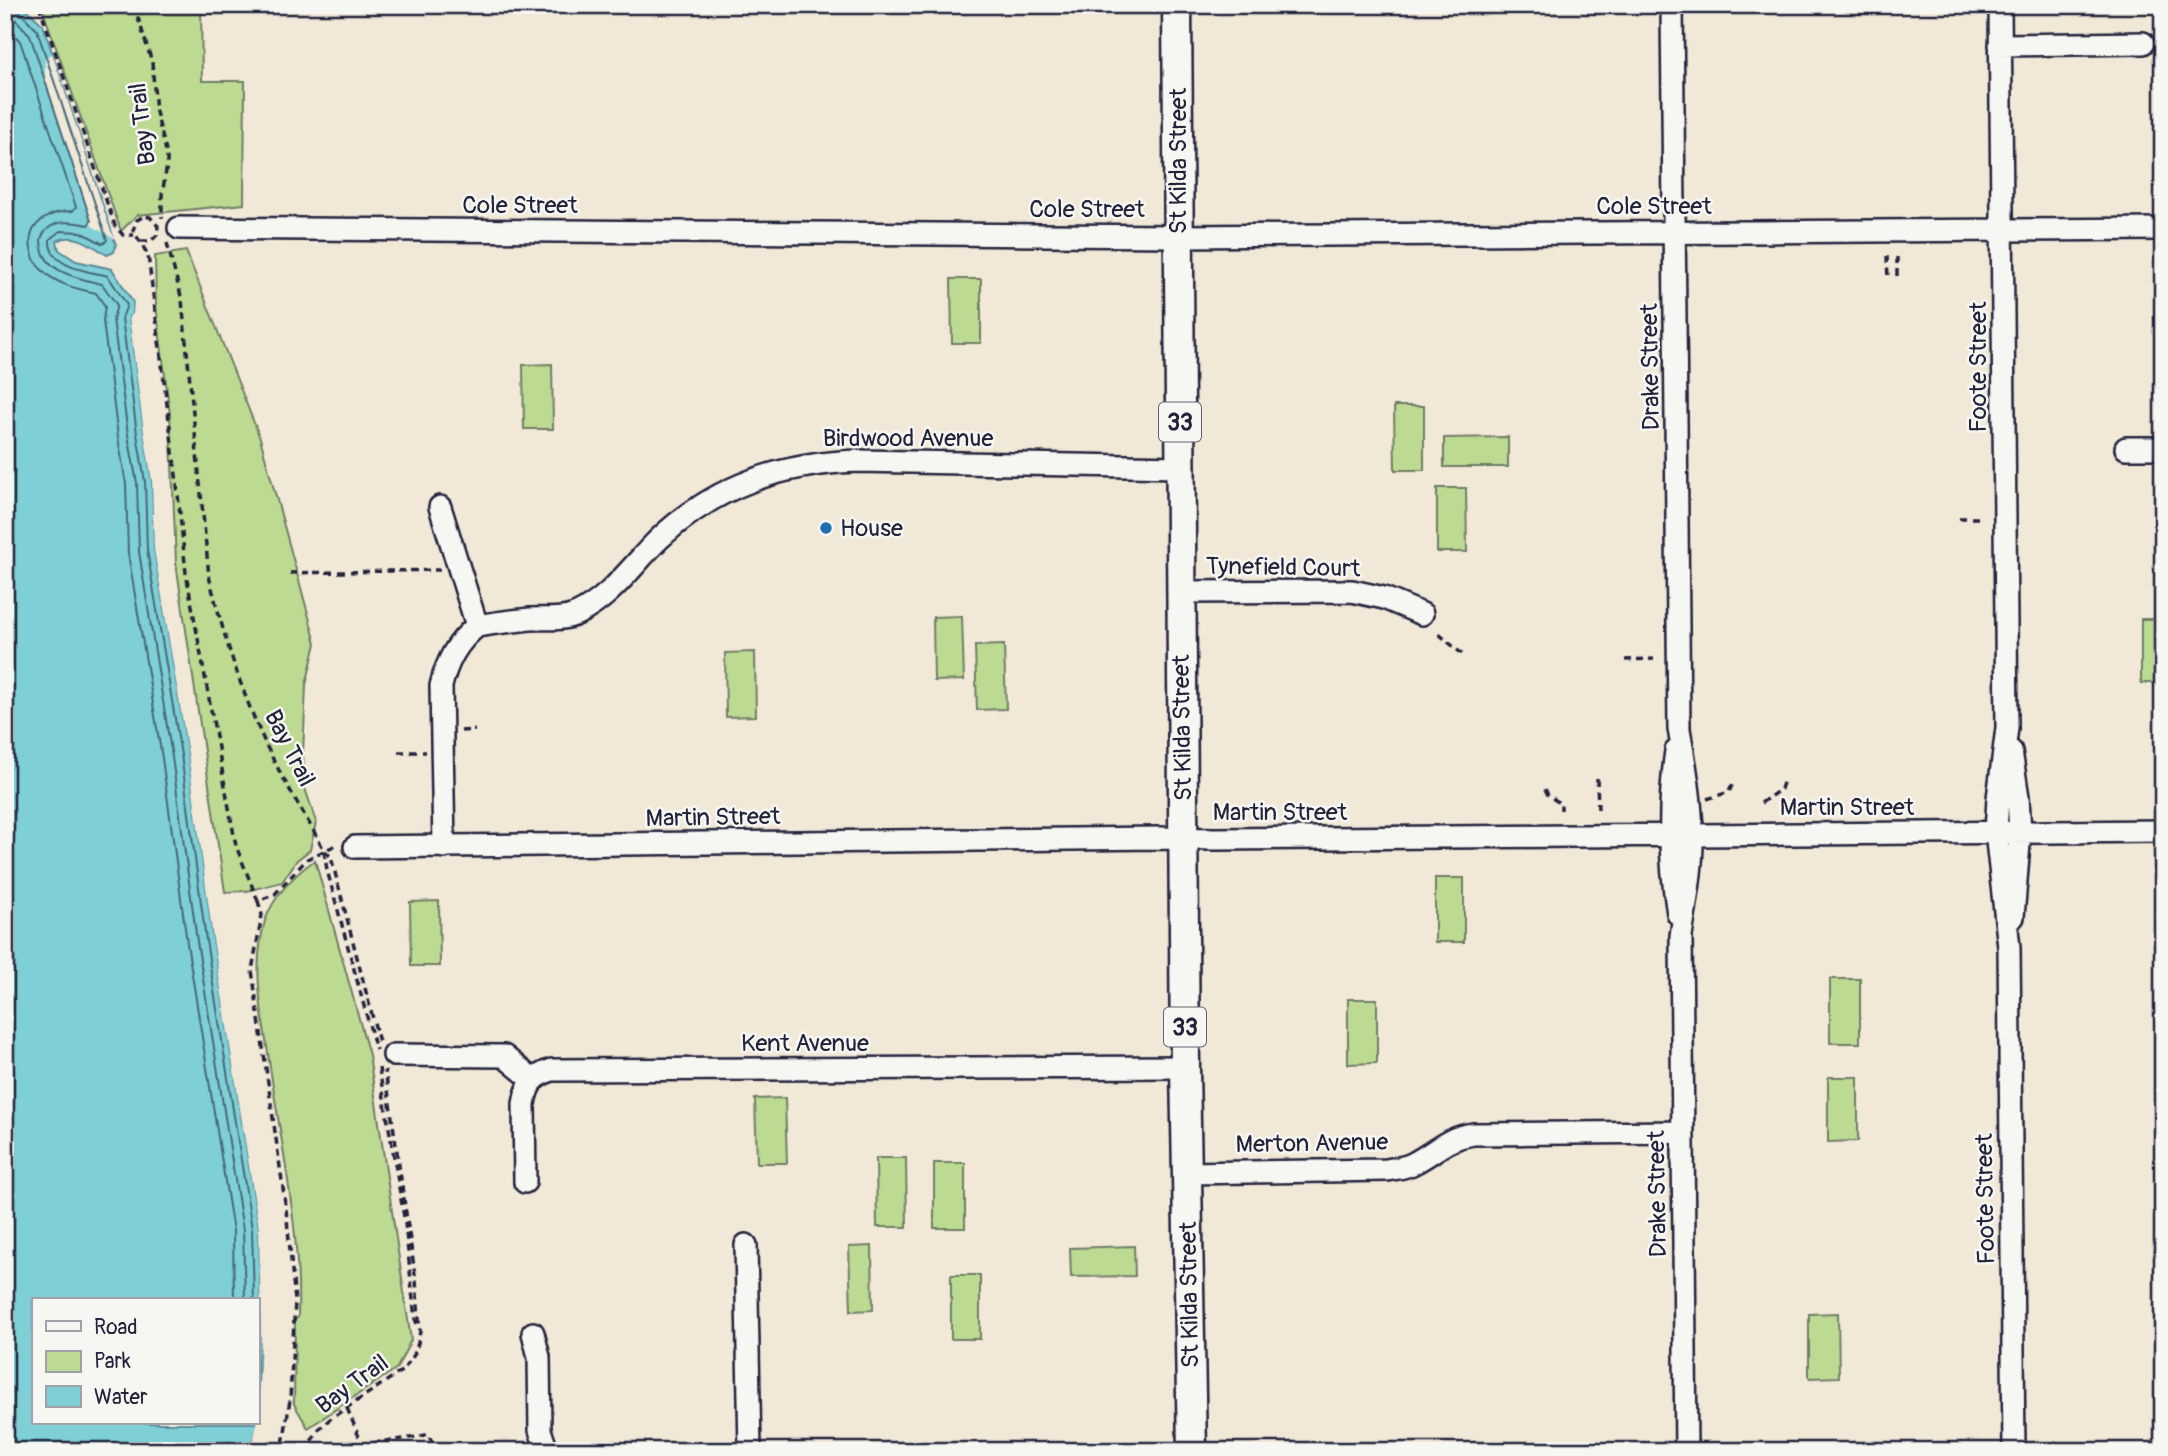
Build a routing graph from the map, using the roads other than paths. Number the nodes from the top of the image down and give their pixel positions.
1 (1177, 5) edge
2 (1672, 5) edge
3 (2000, 5) edge
4 (2143, 43) dead end
5 (2000, 45) junction
6 (2163, 229) edge
7 (2003, 230) junction
8 (170, 231) road end
9 (1675, 232) junction
10 (1179, 236) junction
11 (2126, 448) dead end
12 (2163, 448) edge
13 (1180, 467) junction
14 (440, 507) dead end
15 (1181, 592) junction
16 (1422, 614) dead end
17 (477, 626) junction
18 (2007, 728) junction
19 (1679, 729) junction
20 (2163, 831) edge
21 (1996, 832) junction
22 (2020, 832) junction
23 (1692, 834) junction
24 (1670, 835) junction
25 (1184, 838) junction
26 (355, 847) dead end
27 (444, 847) junction
28 (1681, 936) junction
29 (2009, 947) junction
30 (383, 1059) road end
31 (1185, 1067) junction
32 (533, 1080) junction
33 (1682, 1132) junction
34 (1187, 1173) junction
35 (525, 1182) dead end
36 (746, 1245) dead end
37 (533, 1333) dead end
38 (547, 1451) edge
39 (750, 1451) edge
40 (1192, 1451) edge
41 (1686, 1451) edge
42 (2014, 1451) edge

1 - 10 main road, St Kilda Street / 33
2 - 9 street, Drake Street
3 - 5 street, Foote Street
4 - 5 street
5 - 7 street, Foote Street
6 - 7 street, Cole Street
7 - 9 street, Cole Street
7 - 18 street, Foote Street
8 - 10 street, Cole Street
9 - 10 street, Cole Street
9 - 19 street, Drake Street
10 - 13 main road, St Kilda Street / 33
11 - 12 street
13 - 15 main road, St Kilda Street / 33
13 - 17 street, Birdwood Avenue
14 - 17 street
15 - 16 street, Tynefield Court
15 - 25 main road, St Kilda Street / 33
17 - 27 street
18 - 21 street, Foote Street
18 - 22 street, Foote Street
19 - 23 street, Drake Street
19 - 24 street, Drake Street
20 - 22 street, Martin Street
21 - 22 street, Martin Street
21 - 23 street, Martin Street
21 - 29 street, Foote Street
22 - 29 street, Foote Street
23 - 24 street, Martin Street
23 - 28 street, Drake Street
24 - 25 street, Martin Street
24 - 28 street, Drake Street
25 - 27 street, Martin Street
25 - 31 main road, St Kilda Street / 33
26 - 27 street, Martin Street
28 - 33 street, Drake Street
29 - 42 street, Foote Street
30 - 32 street
31 - 32 street, Kent Avenue
31 - 34 main road, St Kilda Street / 33
32 - 35 street
33 - 34 street, Merton Avenue
33 - 41 street, Drake Street
34 - 40 main road, St Kilda Street / 33
36 - 39 street
37 - 38 street

